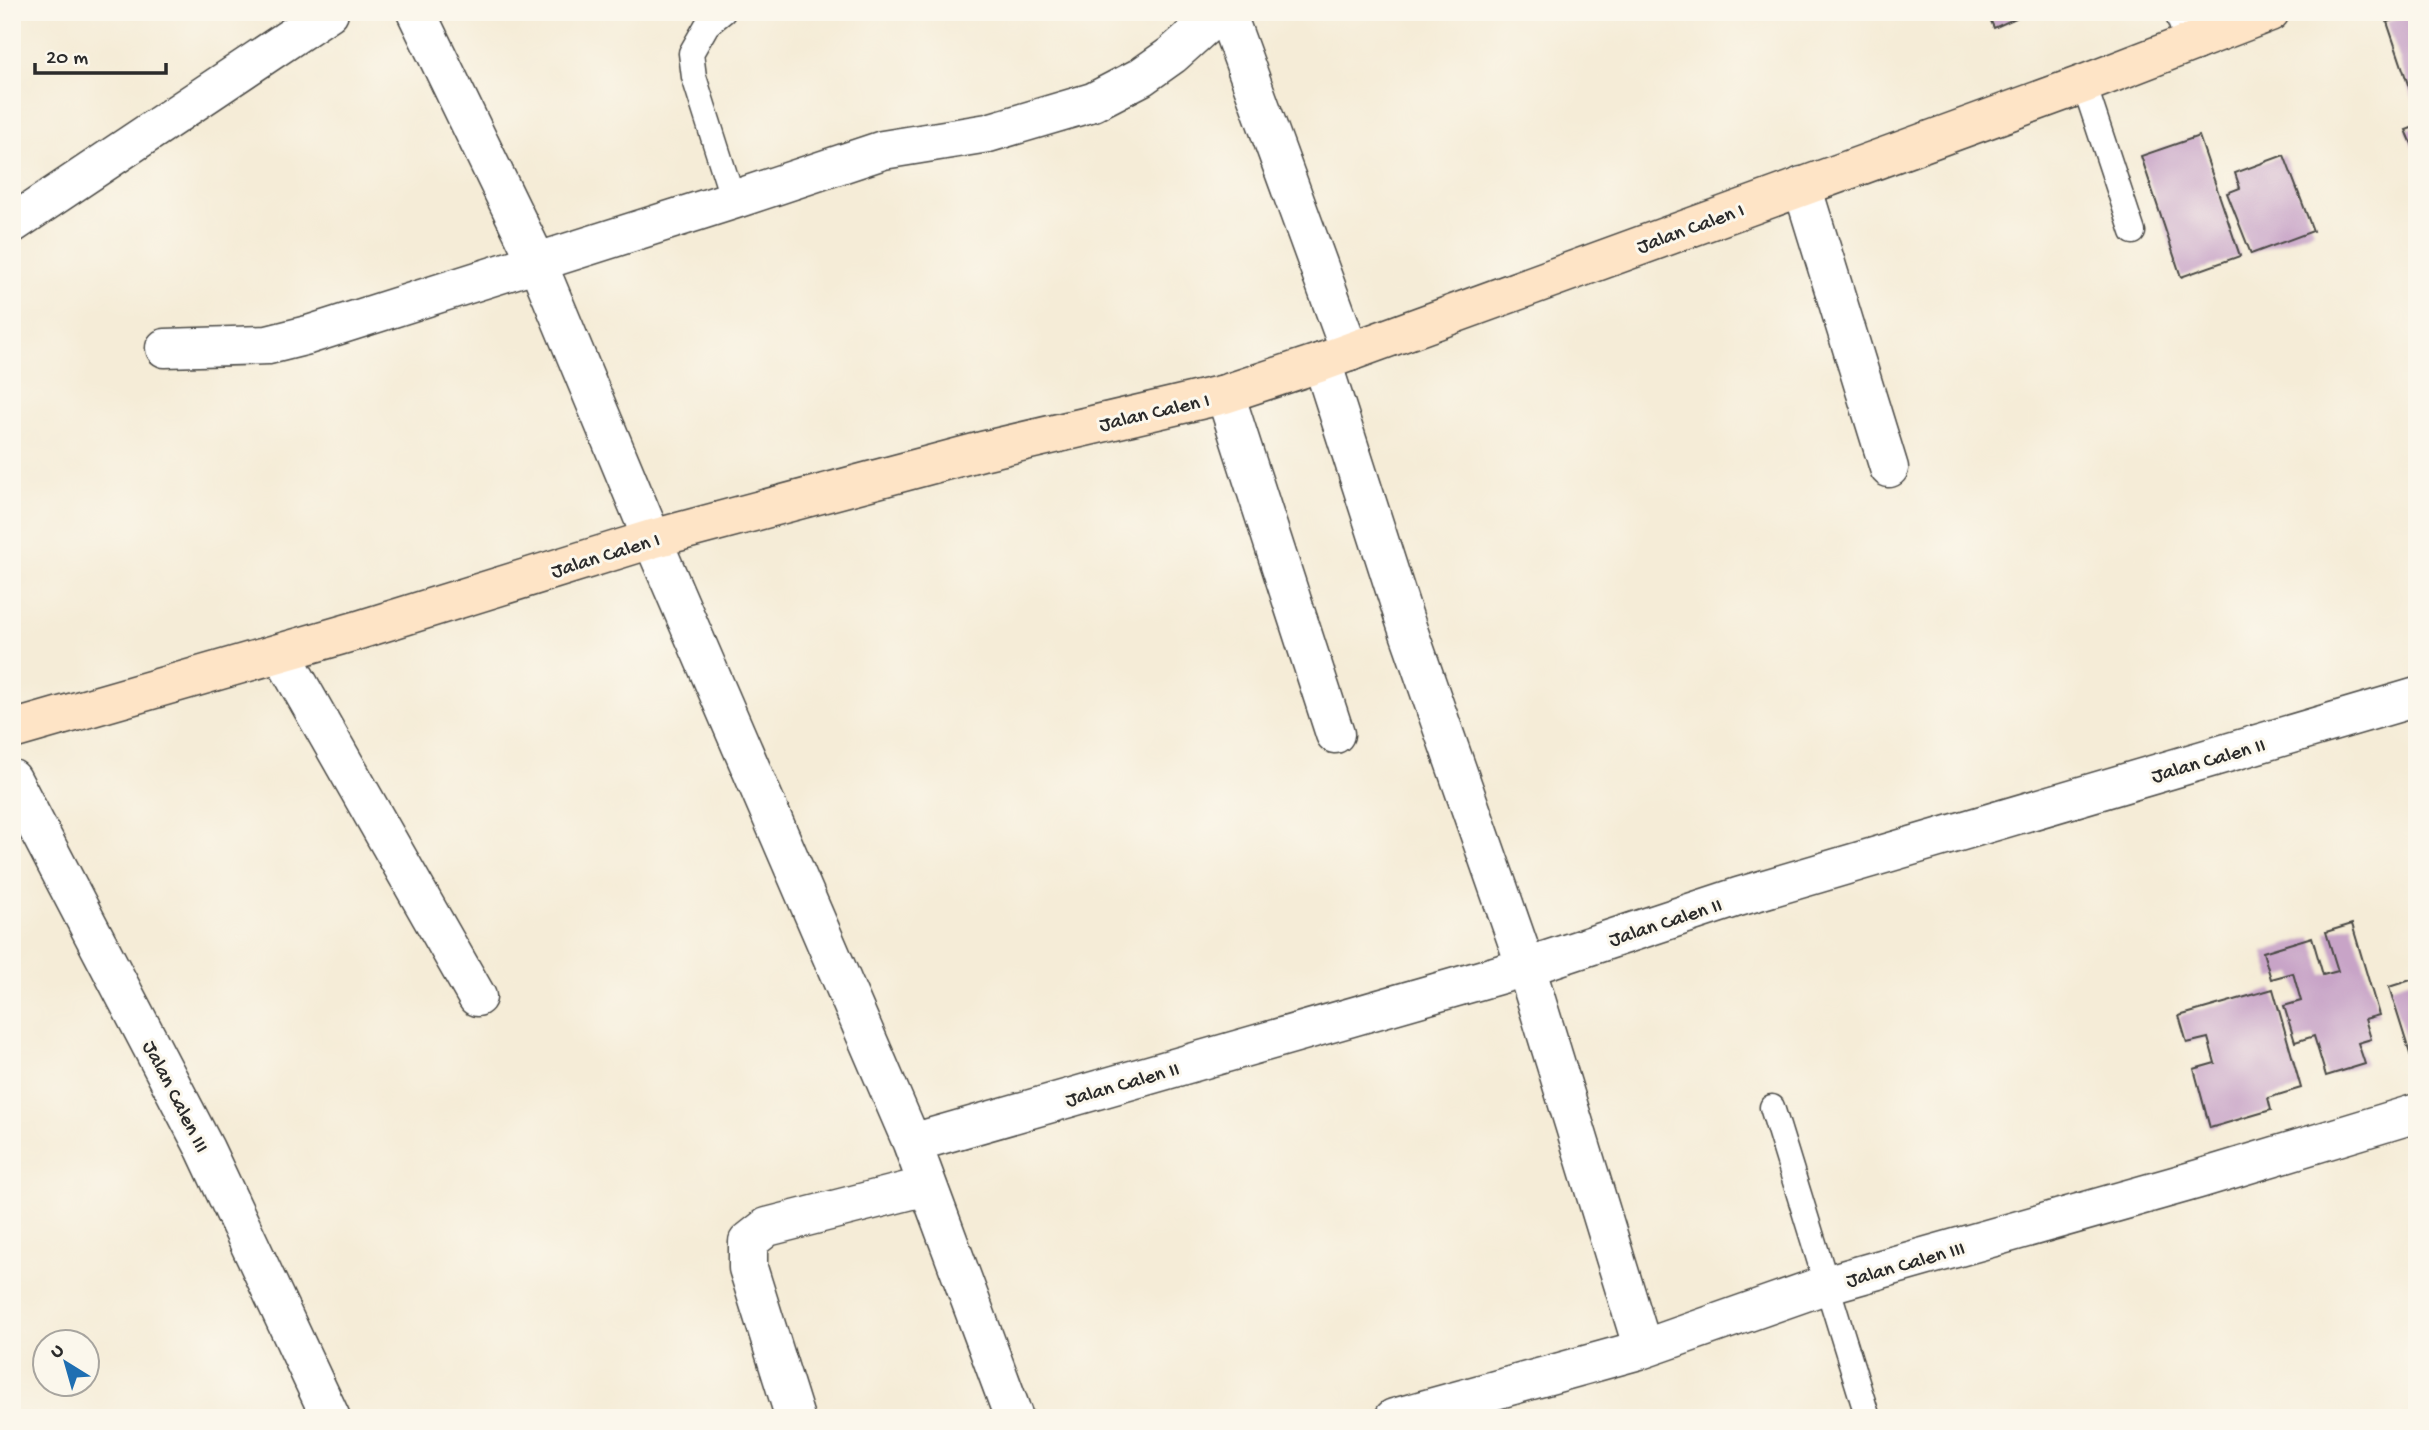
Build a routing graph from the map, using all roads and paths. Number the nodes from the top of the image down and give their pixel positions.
1 (329, 12) edge
2 (416, 12) edge
3 (723, 12) edge
4 (1223, 12) edge
5 (2270, 12) edge
6 (2190, 27) edge
7 (2084, 84) junction
8 (1802, 186) junction
9 (733, 201) junction
10 (12, 224) edge
11 (2133, 232) dead end
12 (537, 262) junction
13 (164, 348) dead end
14 (1336, 357) junction
15 (1225, 394) junction
16 (1889, 468) dead end
17 (652, 540) junction
18 (281, 653) junction
19 (2417, 697) edge
20 (12, 730) edge
21 (1335, 734) dead end
22 (12, 779) edge
23 (1526, 967) junction
24 (477, 997) dead end
25 (1772, 1107) dead end
26 (2417, 1113) edge
27 (912, 1143) junction
28 (927, 1186) junction
29 (1825, 1285) junction
30 (1643, 1349) junction
31 (1440, 1412) edge
32 (331, 1418) edge
33 (795, 1418) edge
34 (1014, 1418) edge
35 (1394, 1418) edge
36 (1868, 1418) edge

1 - 10 street
2 - 12 street
3 - 9 lane
4 - 9 street
4 - 14 street
5 - 6 street, Jalan Calen I
6 - 7 street, Jalan Calen I
7 - 8 street, Jalan Calen I
7 - 11 lane
8 - 14 street, Jalan Calen I
8 - 16 street
9 - 12 street
12 - 13 street
12 - 17 street
14 - 15 street, Jalan Calen I
14 - 23 street
15 - 17 street, Jalan Calen I
15 - 21 street
17 - 18 street, Jalan Calen I
17 - 27 street
18 - 20 street, Jalan Calen I
18 - 24 street
19 - 23 street, Jalan Calen II
22 - 32 street, Jalan Calen III
23 - 27 street, Jalan Calen II
23 - 30 street
25 - 29 lane
26 - 29 street, Jalan Calen III
27 - 28 street
28 - 33 street
28 - 34 street
29 - 30 street, Jalan Calen III
29 - 36 lane
30 - 31 street, Jalan Calen III
31 - 35 street, Jalan Calen III

